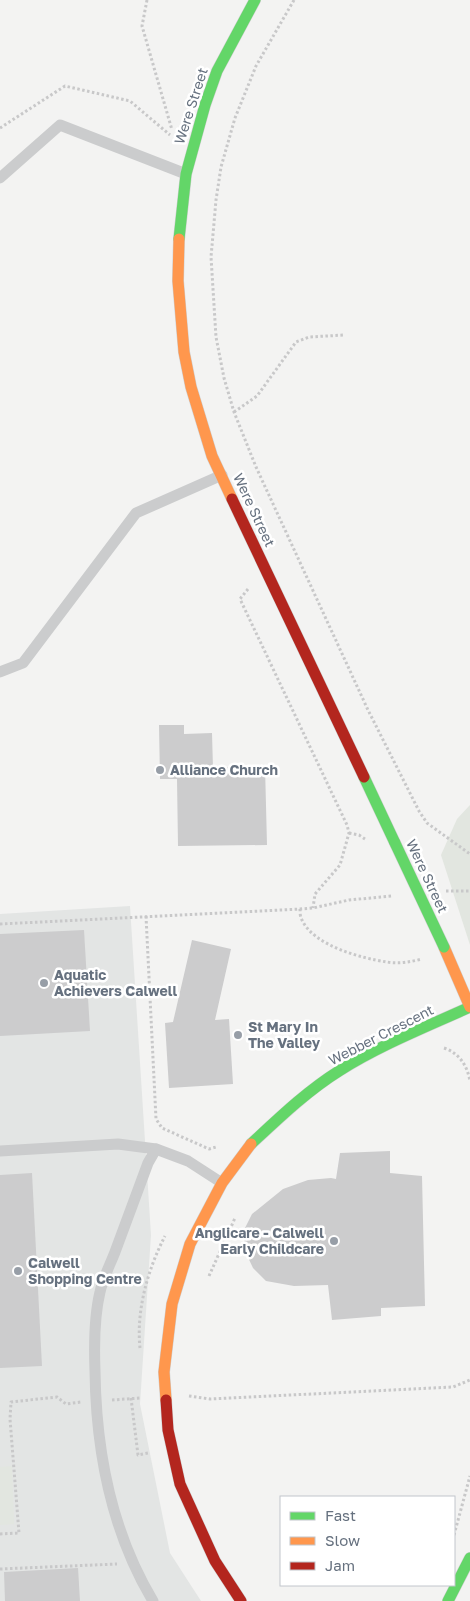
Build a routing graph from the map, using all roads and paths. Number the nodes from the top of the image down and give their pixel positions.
1 (147, 0) edge
2 (255, 0) edge
3 (294, 0) edge
4 (0, 128) edge
5 (186, 174) junction
6 (0, 178) edge
7 (344, 335) dead end
8 (234, 412) junction
9 (222, 475) junction
10 (0, 672) edge
11 (349, 834) dead end
12 (372, 844) dead end
13 (470, 854) edge
14 (349, 900) dead end
15 (300, 909) junction
16 (146, 916) junction
17 (0, 924) edge
18 (427, 958) dead end
19 (470, 1007) edge
20 (442, 1047) dead end
21 (469, 1075) edge
22 (470, 1081) edge
23 (220, 1146) dead end
24 (156, 1149) junction
25 (0, 1151) edge
26 (222, 1183) junction
27 (235, 1217) dead end
28 (208, 1278) dead end
29 (470, 1380) edge
30 (184, 1395) dead end
31 (131, 1398) junction
32 (145, 1398) dead end
33 (96, 1401) junction
34 (152, 1452) dead end
35 (470, 1476) edge
36 (455, 1531) edge
37 (0, 1534) edge
38 (470, 1558) edge
39 (133, 1561) junction
40 (0, 1569) edge
41 (153, 1601) edge
42 (241, 1601) edge
43 (448, 1601) edge

1 - 4 path
2 - 5 street, Were Street
3 - 8 path
5 - 6 lane
5 - 9 street, Were Street
7 - 8 path
8 - 13 path
9 - 10 lane
9 - 19 street, Were Street, bridge
11 - 12 path
14 - 15 path
15 - 16 path
15 - 18 path
16 - 17 path
16 - 23 path
19 - 26 street, Webber Crescent
20 - 21 path
21 - 22 path
24 - 25 lane
24 - 26 lane
24 - 33 lane
26 - 42 street, Webber Crescent
27 - 28 path
29 - 30 path
31 - 32 path
31 - 33 path
31 - 34 path
33 - 37 path
33 - 39 lane
35 - 36 path
38 - 43 street
39 - 40 path
39 - 41 lane

